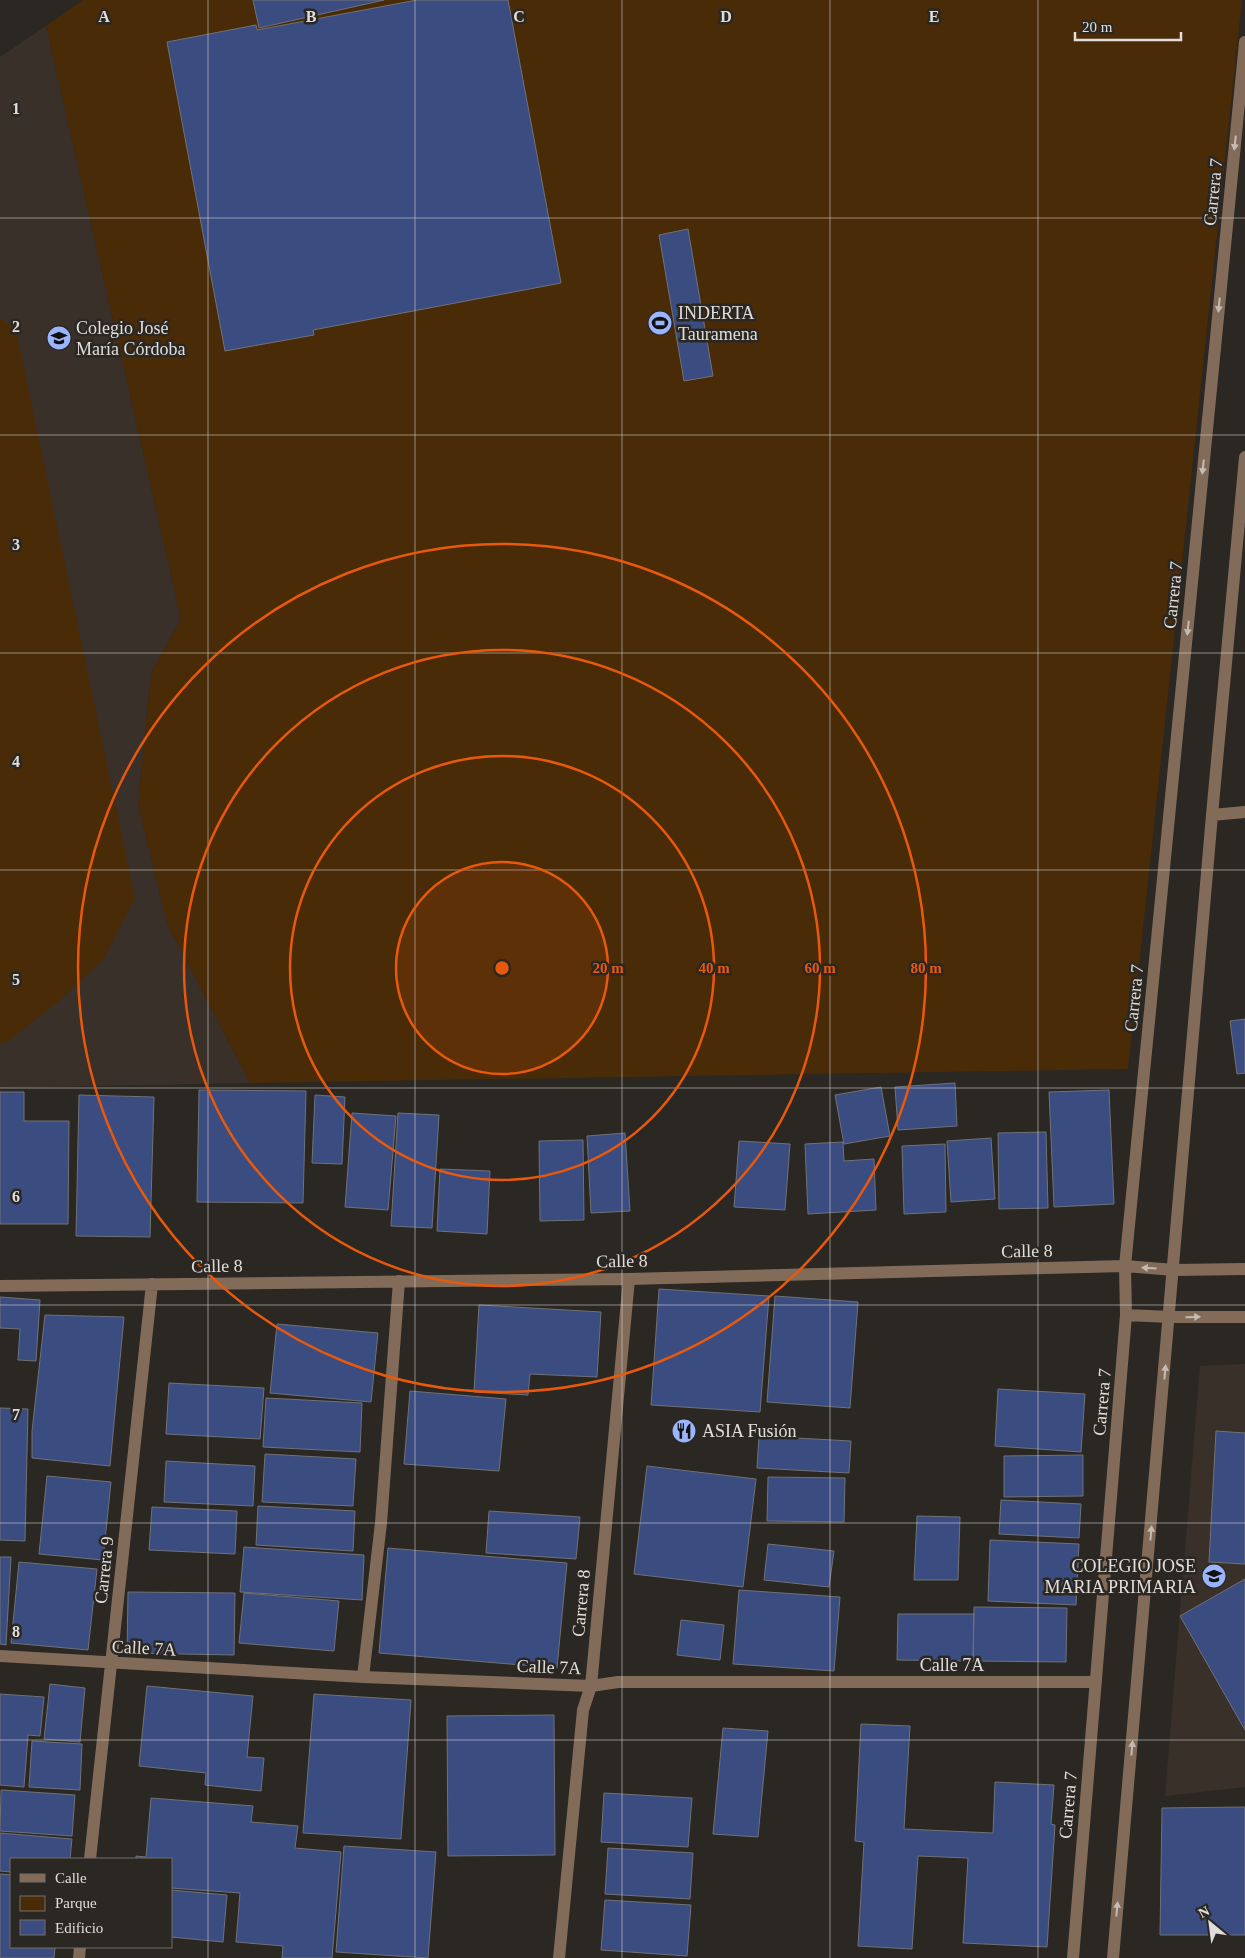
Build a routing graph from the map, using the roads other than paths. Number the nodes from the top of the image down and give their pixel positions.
1 (1245, 42) edge
2 (1245, 457) edge
3 (1245, 812) edge
4 (1212, 815) junction
5 (1125, 1266) junction
6 (1245, 1269) edge
7 (1174, 1270) junction
8 (629, 1279) junction
9 (399, 1281) junction
10 (152, 1284) junction
11 (0, 1286) edge
12 (1126, 1314) junction
13 (1245, 1316) edge
14 (1170, 1317) junction
15 (0, 1656) edge
16 (111, 1664) junction
17 (363, 1677) junction
18 (1096, 1682) junction
19 (591, 1686) junction
20 (90, 1858) edge
21 (559, 1958) edge
22 (1073, 1958) edge
23 (1113, 1958) edge

1 -> 5 street, Carrera 7
2 - 4 street
3 - 4 street
4 - 7 street
7 -> 5 street, Calle 8
5 - 8 street, Calle 8
5 - 12 street, Carrera 7
6 - 7 street, Calle 8
7 - 14 street
8 - 9 street, Calle 8
8 - 19 street, Carrera 8
9 - 10 street, Calle 8
9 - 17 street
10 - 11 street, Calle 8
10 - 16 street, Carrera 9
12 - 14 street
12 - 18 street, Carrera 7
14 -> 13 street
23 -> 14 street
15 - 16 street, Calle 7A
16 - 17 street, Calle 7A
16 - 20 street, Carrera 9
17 - 19 street, Calle 7A
18 - 19 street, Calle 7A
18 - 22 street, Carrera 7
19 - 21 street, Carrera 8

